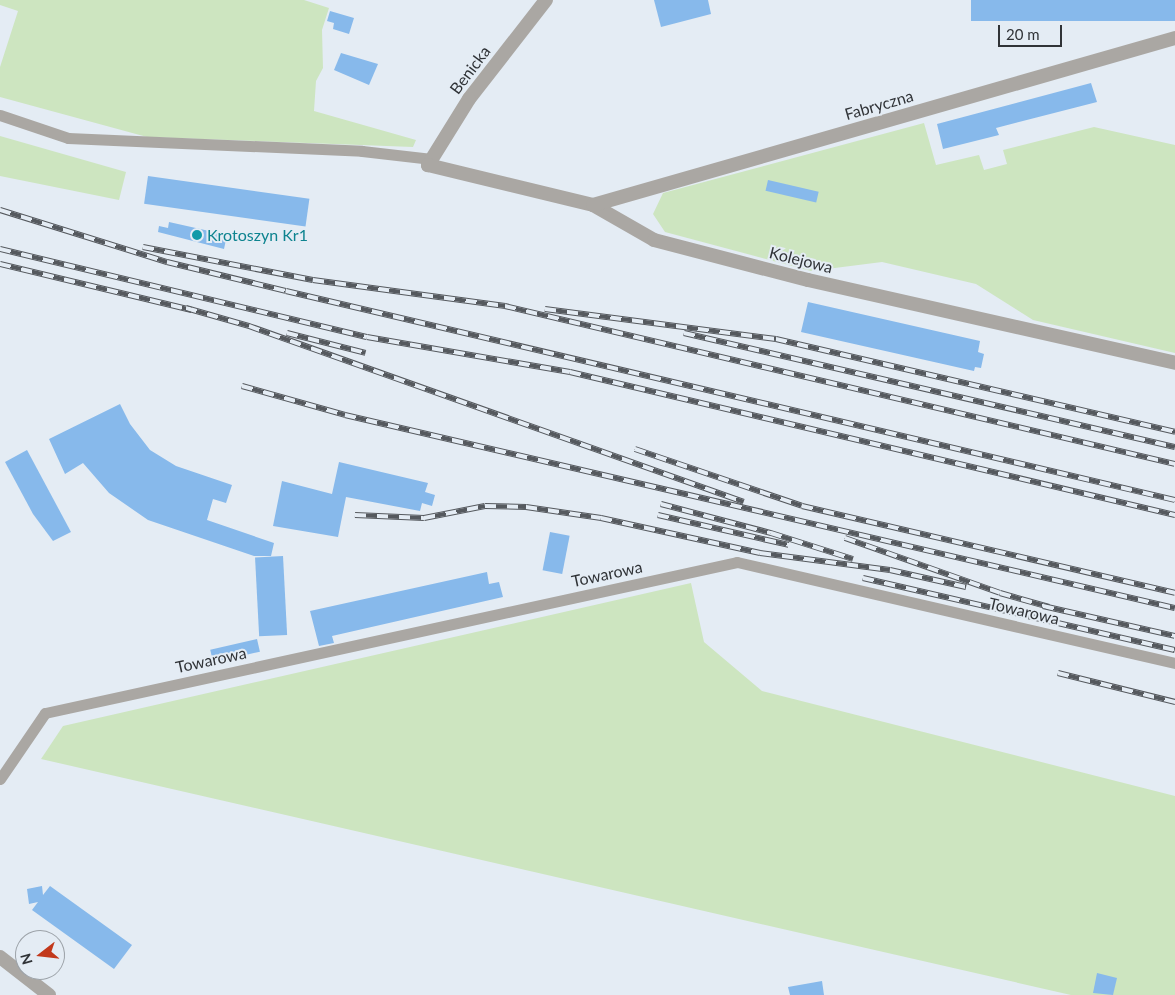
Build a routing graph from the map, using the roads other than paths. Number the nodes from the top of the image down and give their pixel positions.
1 (546, 0) edge
2 (1175, 38) edge
3 (0, 115) edge
4 (430, 162) junction
5 (593, 205) junction
6 (1175, 363) edge
7 (1175, 663) edge
8 (0, 779) edge
9 (0, 957) edge
10 (49, 995) edge

1 - 4 street, Benicka
2 - 5 street, Fabryczna
3 - 4 lane
4 - 5 street, Kolejowa
5 - 6 street, Kolejowa
7 - 8 lane, Towarowa
9 - 10 street

